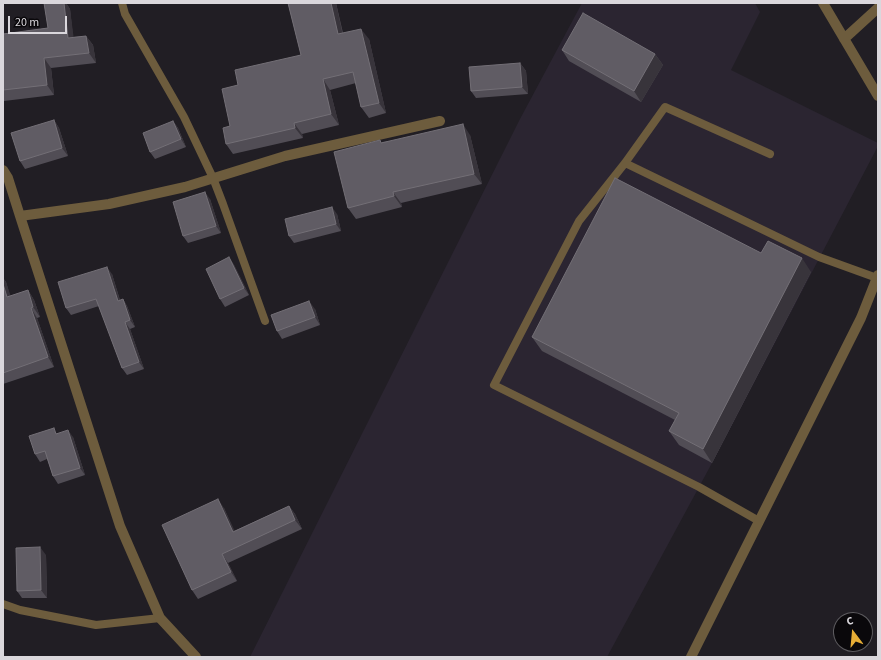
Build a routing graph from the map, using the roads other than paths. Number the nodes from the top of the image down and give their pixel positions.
1 (122, 3) edge
2 (823, 3) edge
3 (878, 8) edge
4 (844, 39) junction
5 (878, 96) edge
6 (440, 121) dead end
7 (770, 154) dead end
8 (625, 163) junction
9 (3, 170) edge
10 (213, 178) junction
11 (20, 216) junction
12 (878, 277) edge
13 (265, 321) dead end
14 (760, 521) junction
15 (3, 604) edge
16 (160, 618) junction
17 (196, 657) edge
18 (691, 657) edge

1 - 10 lane
2 - 4 street
3 - 4 street
4 - 5 street
6 - 10 street
7 - 8 lane
8 - 12 lane
8 - 14 lane
9 - 11 street
10 - 11 street
10 - 13 lane
11 - 16 street
12 - 14 street
14 - 18 street
15 - 16 lane
16 - 17 street

